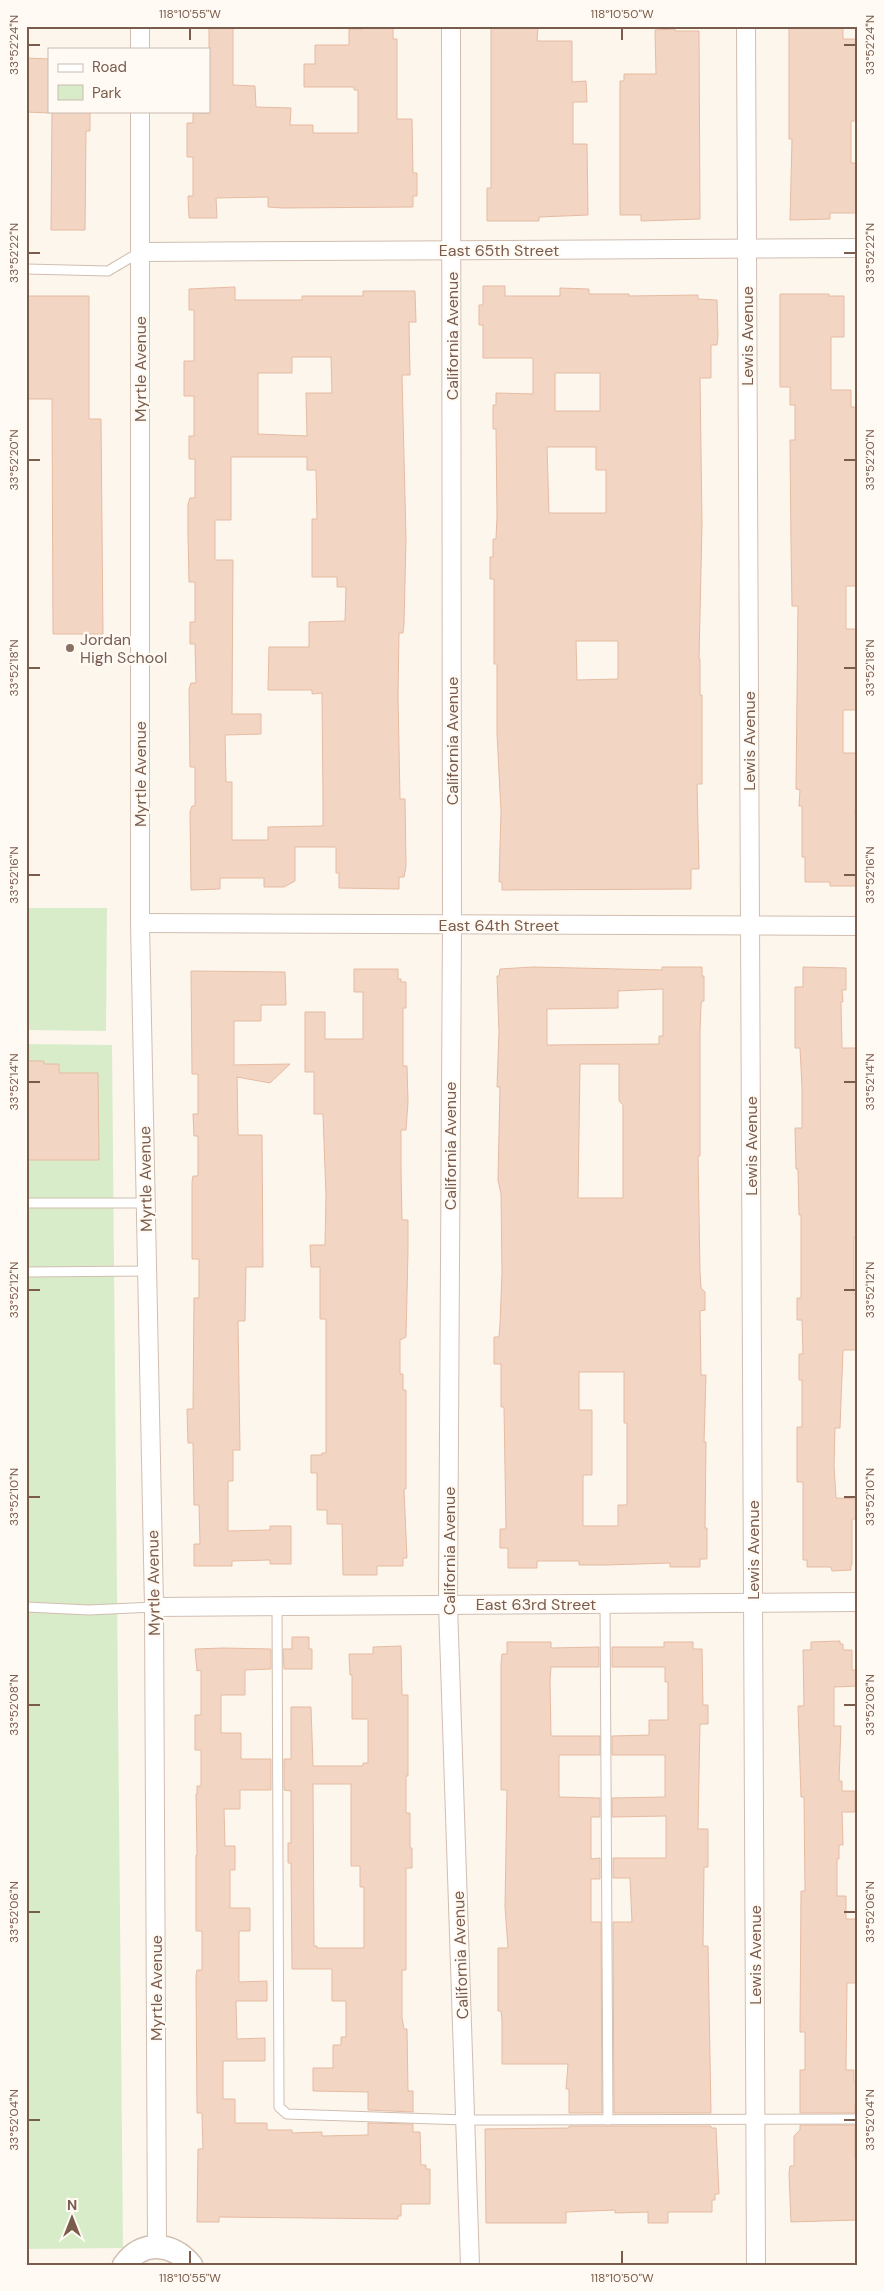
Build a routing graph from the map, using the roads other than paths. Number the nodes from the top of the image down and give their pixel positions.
1 (140, 26) edge
2 (451, 26) edge
3 (746, 26) edge
4 (140, 48) edge
5 (140, 112) edge
6 (858, 248) edge
7 (747, 249) junction
8 (452, 250) junction
9 (140, 252) junction
10 (26, 269) edge
11 (140, 923) junction
12 (452, 924) junction
13 (750, 926) junction
14 (858, 926) edge
15 (26, 1203) edge
16 (146, 1203) junction
17 (147, 1271) junction
18 (26, 1272) edge
19 (858, 1602) edge
20 (753, 1603) junction
21 (606, 1604) junction
22 (448, 1605) junction
23 (277, 1606) junction
24 (26, 1607) edge
25 (154, 1607) junction
26 (858, 2119) edge
27 (465, 2120) junction
28 (608, 2120) junction
29 (756, 2120) junction
30 (157, 2246) junction
31 (128, 2260) edge
32 (111, 2265) edge
33 (191, 2265) edge
34 (470, 2265) edge
35 (756, 2265) edge

1 - 4 street
2 - 8 street, California Avenue
3 - 7 street, Lewis Avenue
5 - 9 street, Myrtle Avenue
6 - 7 street, East 65th Street
7 - 8 street, East 65th Street
7 - 13 street, Lewis Avenue
8 - 9 street, East 65th Street
8 - 12 street, California Avenue
9 - 10 lane
9 - 11 street, Myrtle Avenue
11 - 12 street, East 64th Street
11 - 16 street, Myrtle Avenue
12 - 13 street, East 64th Street
12 - 22 street, California Avenue
13 - 14 street, East 64th Street
13 - 20 street, Lewis Avenue
15 - 16 lane
16 - 17 street, Myrtle Avenue
17 - 18 lane
17 - 25 street, Myrtle Avenue
19 - 20 street, East 63rd Street
20 - 21 street, East 63rd Street
20 - 29 street, Lewis Avenue
21 - 22 street, East 63rd Street
21 - 28 lane
22 - 23 street, East 63rd Street
22 - 27 street, California Avenue
23 - 25 street, East 63rd Street
23 - 27 lane
24 - 25 lane
25 - 30 street, Myrtle Avenue
26 - 29 lane
27 - 28 lane
27 - 34 street, California Avenue
28 - 29 lane
29 - 35 street, Lewis Avenue
30 - 31 street
30 - 33 street
31 - 32 street

